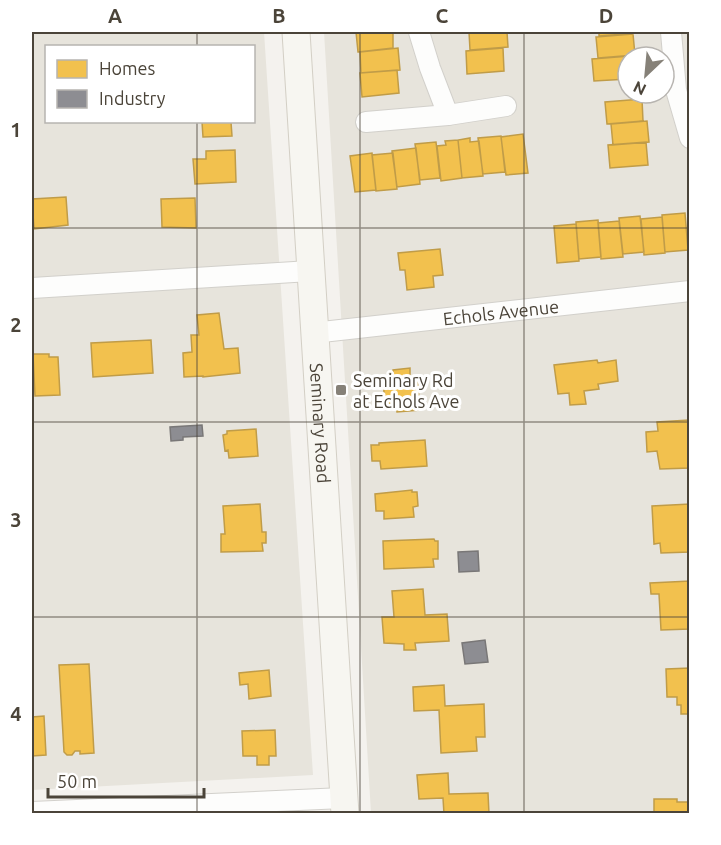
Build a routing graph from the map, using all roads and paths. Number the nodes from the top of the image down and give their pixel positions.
1 (296, 32) edge
2 (419, 32) edge
3 (671, 32) edge
4 (506, 106) dead end
5 (448, 114) junction
6 (366, 122) dead end
7 (690, 138) edge
8 (310, 271) junction
9 (32, 288) edge
10 (690, 291) edge
11 (314, 333) junction
12 (344, 806) edge
13 (32, 812) edge

1 - 8 main road, Seminary Road
2 - 5 street
3 - 7 street
4 - 5 street
5 - 6 street
8 - 9 street
8 - 11 main road, Seminary Road
10 - 11 street, Echols Avenue
11 - 12 main road, Seminary Road
12 - 13 street

